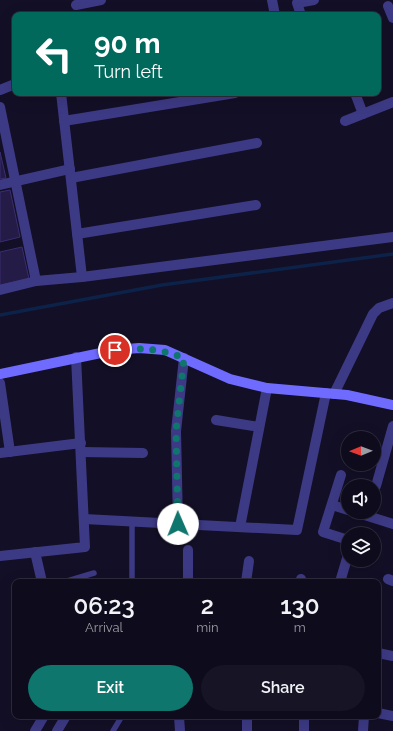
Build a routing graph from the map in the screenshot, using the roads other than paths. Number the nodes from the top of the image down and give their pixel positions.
1 (101, 0) edge
2 (272, 0) edge
3 (314, 0) edge
4 (388, 6) dead end
5 (76, 7) edge
6 (274, 12) edge
7 (300, 12) edge
8 (393, 18) edge
9 (12, 85) edge
10 (0, 90) edge
11 (61, 96) edge
12 (217, 96) edge
13 (356, 96) edge
14 (393, 102) edge
15 (0, 107) edge
16 (363, 114) junction
17 (64, 121) junction
18 (345, 121) dead end
19 (2, 122) edge
20 (256, 143) dead end
21 (70, 174) junction
22 (15, 181) junction
23 (0, 185) edge
24 (256, 205) dead end
25 (77, 234) junction
26 (393, 237) edge
27 (82, 277) junction
28 (36, 281) junction
29 (0, 290) edge
30 (393, 303) edge
31 (76, 357) junction
32 (184, 358) junction
33 (0, 374) edge
34 (0, 383) edge
35 (267, 388) junction
36 (330, 394) junction
37 (393, 405) edge
38 (216, 420) dead end
39 (393, 426) edge
40 (260, 427) junction
41 (81, 447) junction
42 (5, 453) edge
43 (143, 453) dead end
44 (341, 475) dead end
45 (378, 479) edge
46 (332, 505) junction
47 (341, 508) edge
48 (84, 519) junction
49 (377, 519) edge
50 (132, 522) junction
51 (178, 524) junction
52 (393, 524) edge
53 (240, 527) junction
54 (341, 538) edge
55 (188, 550) dead end
56 (34, 552) junction
57 (0, 556) edge
58 (249, 561) dead end
59 (344, 567) edge
60 (94, 573) dead end
61 (41, 579) edge
62 (74, 579) edge
63 (132, 579) edge
64 (188, 579) edge
65 (246, 579) edge
66 (341, 579) edge
67 (381, 654) edge
68 (393, 656) edge
69 (381, 714) edge
70 (393, 716) edge
71 (42, 719) edge
72 (64, 719) edge
73 (120, 719) edge
74 (179, 719) edge
75 (247, 719) edge
76 (304, 719) edge
77 (364, 719) edge
78 (35, 731) edge
79 (57, 731) edge
80 (113, 731) edge
81 (180, 731) edge
82 (247, 731) edge
83 (304, 731) edge
84 (363, 731) edge

1 - 5 street
2 - 6 street
3 - 7 street
4 - 8 street
9 - 10 street
11 - 17 street
12 - 17 street
13 - 16 street
14 - 16 street
15 - 19 street
16 - 18 street
17 - 21 street
19 - 22 street
20 - 21 street
21 - 22 street
21 - 25 street
22 - 23 street
22 - 28 street
24 - 25 street
25 - 27 street
26 - 27 street
27 - 28 street
28 - 29 street
30 - 36 street
31 - 32 street
31 - 33 street
31 - 41 street
32 - 35 street
32 - 51 street
34 - 42 street
35 - 36 street
35 - 40 street
36 - 37 street
36 - 53 street
38 - 40 street
39 - 45 street
40 - 53 street
41 - 42 street
41 - 43 street
41 - 48 street
44 - 46 street
46 - 47 street
46 - 54 street
48 - 50 street
48 - 56 street
49 - 52 street
50 - 51 street
50 - 63 lane
51 - 53 street
55 - 64 street
56 - 57 street
56 - 61 street
58 - 65 street
59 - 66 street
60 - 62 lane
67 - 68 street
69 - 70 street
71 - 78 street
72 - 79 street
73 - 80 lane
74 - 81 street
75 - 82 street
76 - 83 street
77 - 84 street

